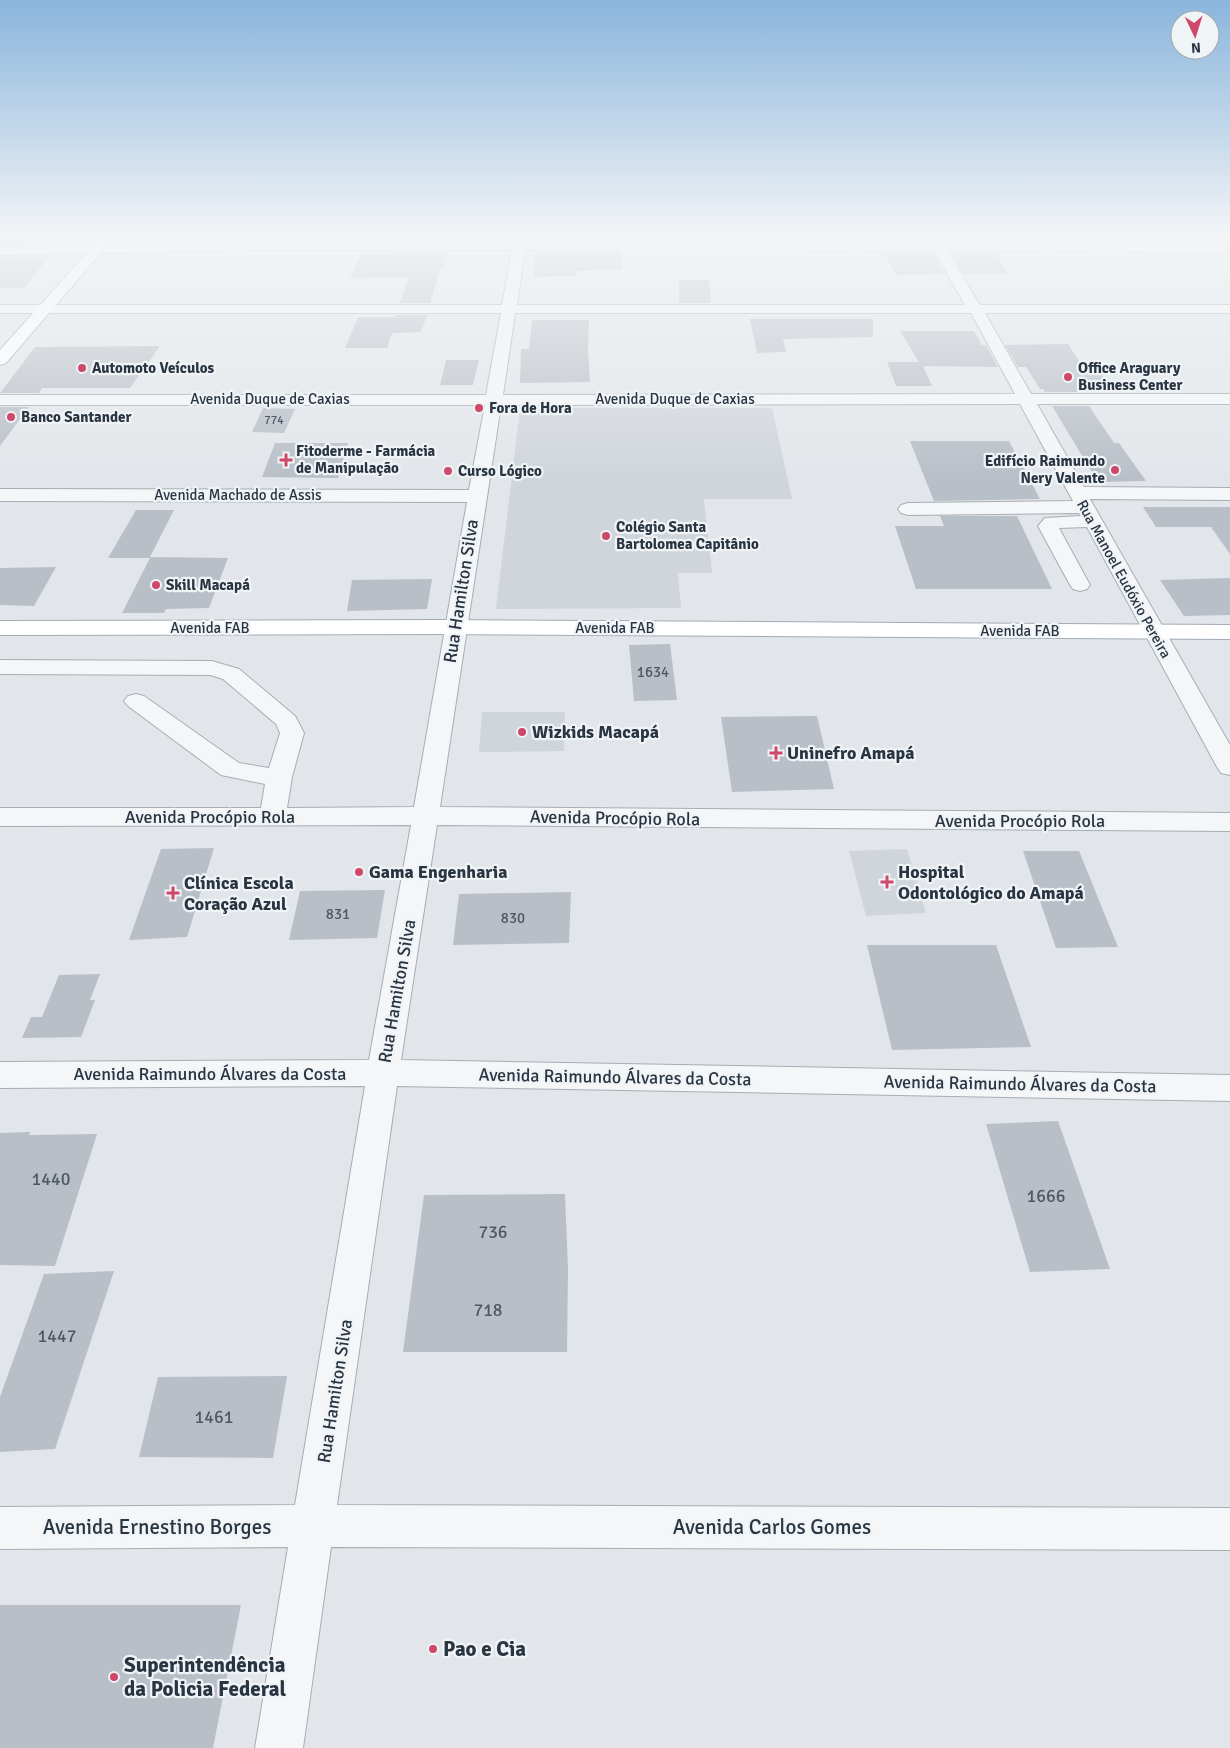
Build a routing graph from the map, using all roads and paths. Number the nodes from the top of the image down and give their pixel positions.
1 (38, 316) edge
2 (508, 316) edge
3 (979, 316) edge
4 (0, 360) edge
5 (495, 398) junction
6 (1025, 399) junction
7 (1230, 399) edge
8 (0, 400) edge
9 (1230, 494) edge
10 (0, 495) edge
11 (476, 496) junction
12 (1084, 507) junction
13 (908, 509) dead end
14 (1080, 585) dead end
15 (454, 627) junction
16 (0, 628) edge
17 (1153, 632) junction
18 (1230, 632) edge
19 (0, 667) edge
20 (136, 701) dead end
21 (1230, 767) edge
22 (279, 777) junction
23 (426, 816) junction
24 (0, 817) edge
25 (272, 817) junction
26 (1230, 822) edge
27 (383, 1073) junction
28 (0, 1075) edge
29 (1230, 1088) edge
30 (315, 1526) junction
31 (0, 1528) edge
32 (1230, 1529) edge
33 (279, 1748) edge

1 - 4 main road
2 - 5 street, Rua Hamilton Silva
3 - 6 street, Rua Manoel Eudóxio Pereira
5 - 6 street, Avenida Duque de Caxias
5 - 8 street, Avenida Duque de Caxias
5 - 11 street, Rua Hamilton Silva
6 - 7 street, Avenida Duque de Caxias
6 - 12 street, Rua Manoel Eudóxio Pereira
9 - 12 street
10 - 11 street, Avenida Machado de Assis
11 - 15 street, Rua Hamilton Silva
12 - 13 street
12 - 14 street
12 - 17 street, Rua Manoel Eudóxio Pereira
15 - 16 main road, Avenida FAB
15 - 17 main road, Avenida FAB
15 - 23 street, Rua Hamilton Silva
17 - 18 main road, Avenida FAB
17 - 21 street, Rua Manoel Eudóxio Pereira
19 - 22 street
20 - 22 street
22 - 25 street
23 - 25 street, Avenida Procópio Rola
23 - 26 street, Avenida Procópio Rola
23 - 27 street, Rua Hamilton Silva
24 - 25 street, Avenida Procópio Rola
27 - 28 street, Avenida Raimundo Álvares da Costa
27 - 29 street, Avenida Raimundo Álvares da Costa
27 - 30 street, Rua Hamilton Silva
30 - 31 street, Avenida Ernestino Borges
30 - 32 street, Avenida Carlos Gomes
30 - 33 street, Rua Hamilton Silva

